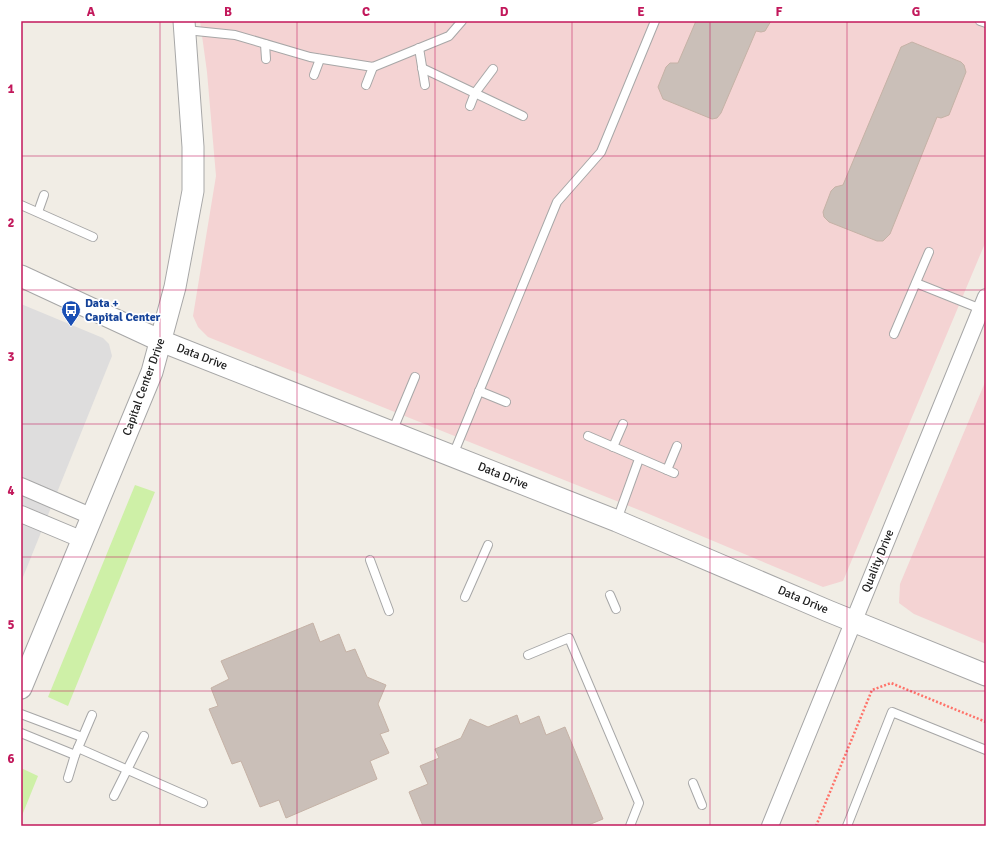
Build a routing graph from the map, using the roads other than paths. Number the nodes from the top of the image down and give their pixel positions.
1 (462, 21) edge
2 (655, 21) edge
3 (980, 21) edge
4 (986, 23) edge
5 (184, 26) edge
6 (265, 44) junction
7 (419, 48) junction
8 (266, 59) dead end
9 (320, 59) junction
10 (373, 67) junction
11 (422, 68) junction
12 (493, 69) dead end
13 (314, 75) dead end
14 (366, 85) dead end
15 (425, 85) dead end
16 (475, 92) junction
17 (470, 106) dead end
18 (523, 116) dead end
19 (44, 195) dead end
20 (21, 205) edge
21 (38, 212) junction
22 (94, 237) dead end
23 (929, 252) dead end
24 (21, 276) edge
25 (916, 283) junction
26 (984, 303) edge
27 (894, 334) dead end
28 (161, 341) junction
29 (415, 377) dead end
30 (479, 391) junction
31 (506, 402) dead end
32 (623, 424) dead end
33 (392, 432) junction
34 (588, 436) dead end
35 (677, 446) dead end
36 (613, 447) junction
37 (452, 456) junction
38 (639, 458) junction
39 (21, 486) edge
40 (21, 514) edge
41 (93, 517) junction
42 (617, 520) junction
43 (83, 540) junction
44 (488, 545) dead end
45 (370, 560) dead end
46 (610, 595) dead end
47 (466, 597) dead end
48 (616, 609) dead end
49 (389, 611) dead end
50 (853, 621) junction
51 (528, 655) dead end
52 (986, 676) edge
53 (21, 688) edge
54 (21, 714) edge
55 (92, 714) dead end
56 (21, 733) edge
57 (144, 736) dead end
58 (82, 737) junction
59 (986, 750) edge
60 (76, 751) junction
61 (127, 770) junction
62 (68, 778) dead end
63 (693, 783) dead end
64 (114, 796) dead end
65 (203, 803) dead end
66 (702, 805) dead end
67 (630, 826) edge
68 (770, 826) edge
69 (847, 826) edge

1 - 7 lane
2 - 30 lane
3 - 4 lane
5 - 6 lane
5 - 28 street, Capital Center Drive
6 - 8 lane
6 - 9 lane
7 - 10 lane
7 - 11 lane
9 - 10 lane
9 - 13 lane
10 - 14 lane
11 - 15 lane
11 - 16 lane
12 - 16 lane
16 - 17 lane
16 - 18 lane
19 - 21 lane
20 - 21 lane
21 - 22 lane
23 - 25 lane
24 - 28 street, Data Drive
25 - 26 lane
25 - 27 lane
26 - 50 street, Quality Drive
28 - 33 street, Data Drive
28 - 41 street, Capital Center Drive
29 - 33 lane
30 - 31 lane
30 - 37 lane
32 - 36 lane
33 - 37 street, Data Drive
34 - 36 lane
35 - 38 lane
36 - 38 lane
37 - 42 street, Data Drive
38 - 42 lane
39 - 41 street
40 - 43 street
41 - 43 street, Capital Center Drive
42 - 50 street, Data Drive
43 - 53 street, Capital Center Drive
44 - 47 lane
45 - 49 lane
46 - 48 lane
50 - 52 street, Data Drive
50 - 68 street, Quality Drive
51 - 67 lane
54 - 58 lane
55 - 58 lane
56 - 60 lane
57 - 61 lane
58 - 60 lane
59 - 69 lane
60 - 61 lane
60 - 62 lane
61 - 64 lane
61 - 65 lane
63 - 66 lane

